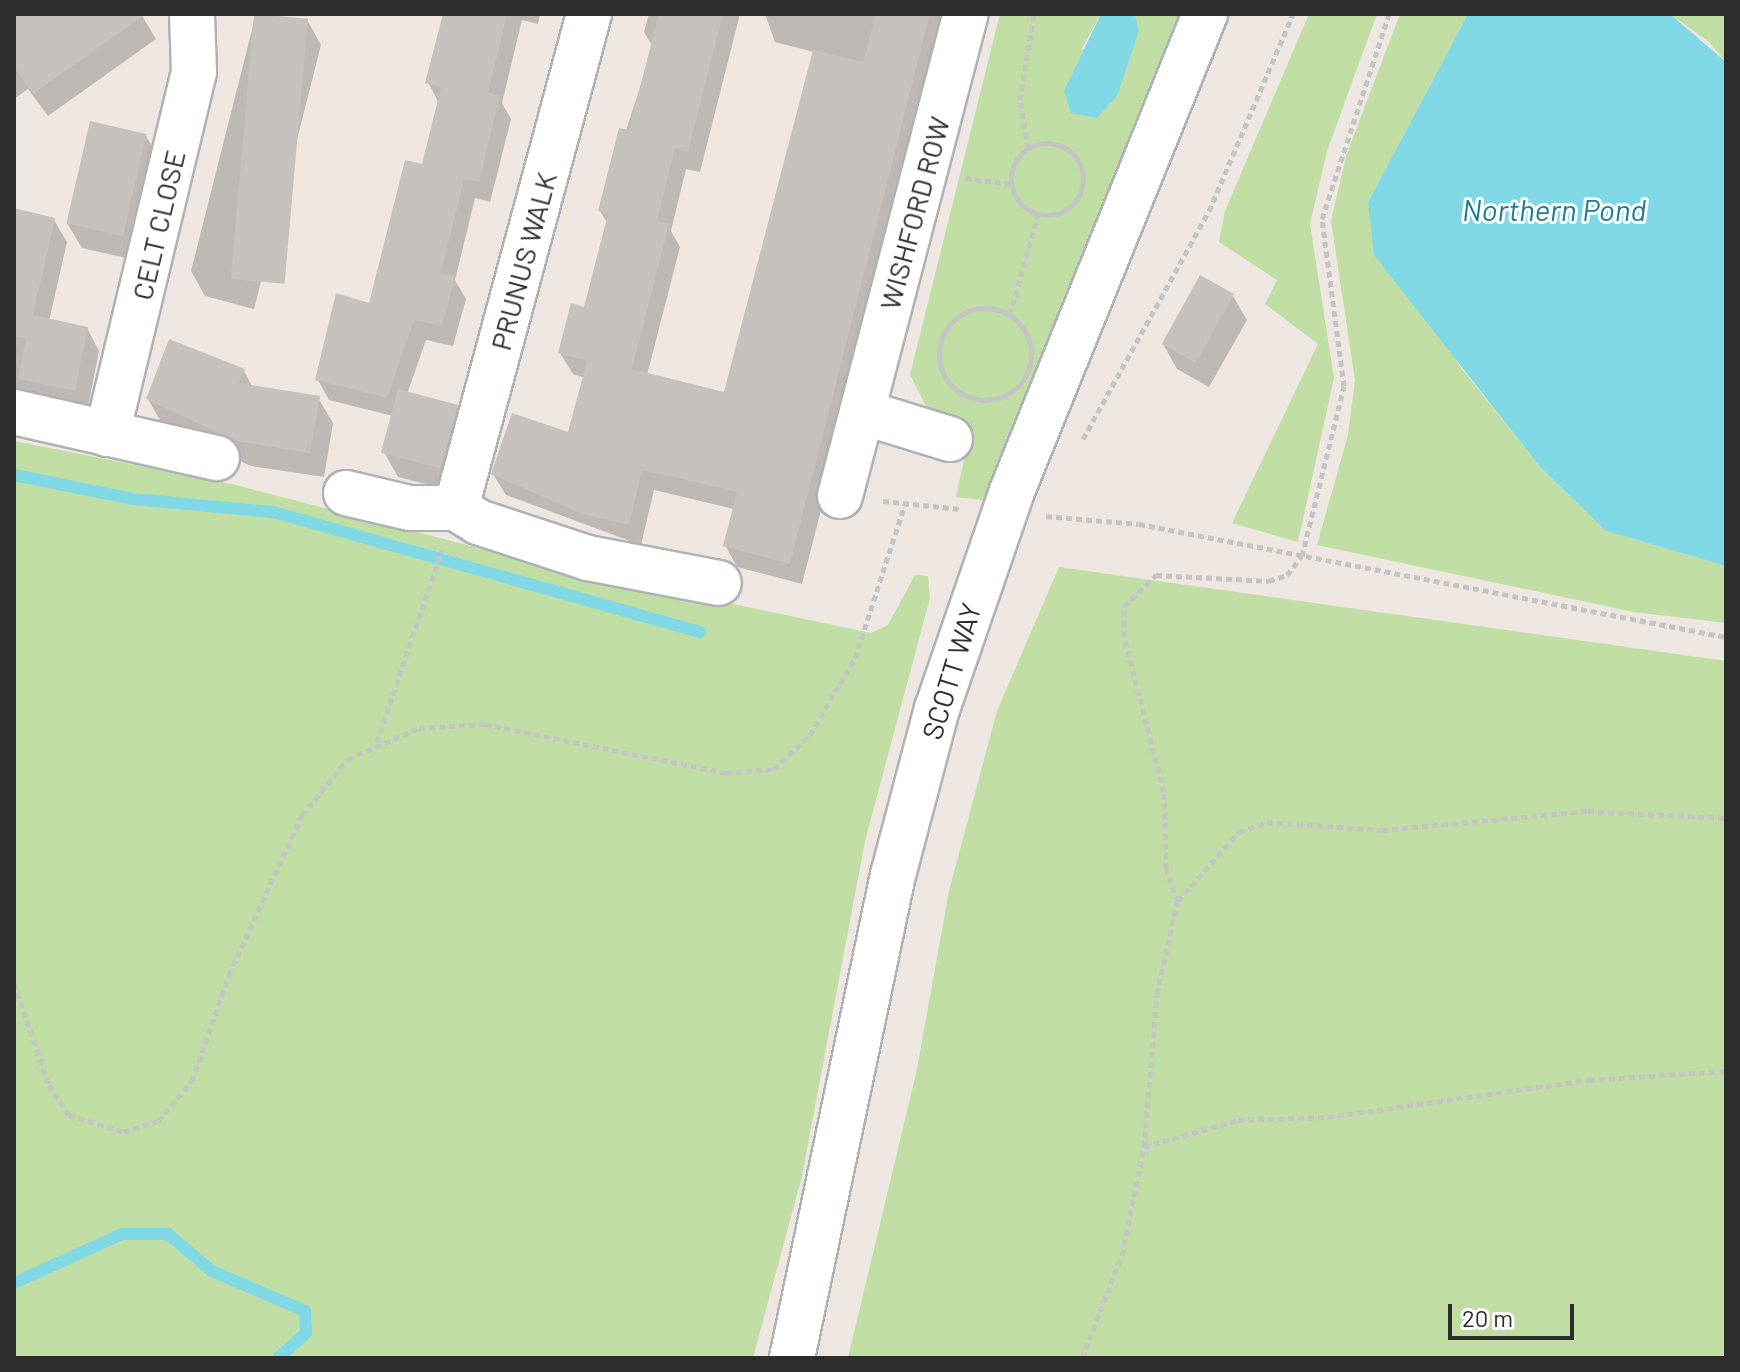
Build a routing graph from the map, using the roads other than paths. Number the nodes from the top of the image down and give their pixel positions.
1 (192, 14) edge
2 (589, 14) edge
3 (966, 14) edge
4 (1205, 14) edge
5 (862, 412) junction
6 (26, 415) edge
7 (107, 434) junction
8 (950, 439) dead end
9 (217, 458) dead end
10 (346, 493) dead end
11 (840, 496) dead end
12 (451, 522) junction
13 (719, 583) dead end
14 (792, 1358) edge

1 - 7 street, CELT CLOSE
2 - 12 street, PRUNUS WALK
3 - 5 street, WISHFORD ROW
4 - 14 street, SCOTT WAY
5 - 8 street
5 - 11 street, WISHFORD ROW
6 - 7 street
7 - 9 street
10 - 12 street
12 - 13 street

